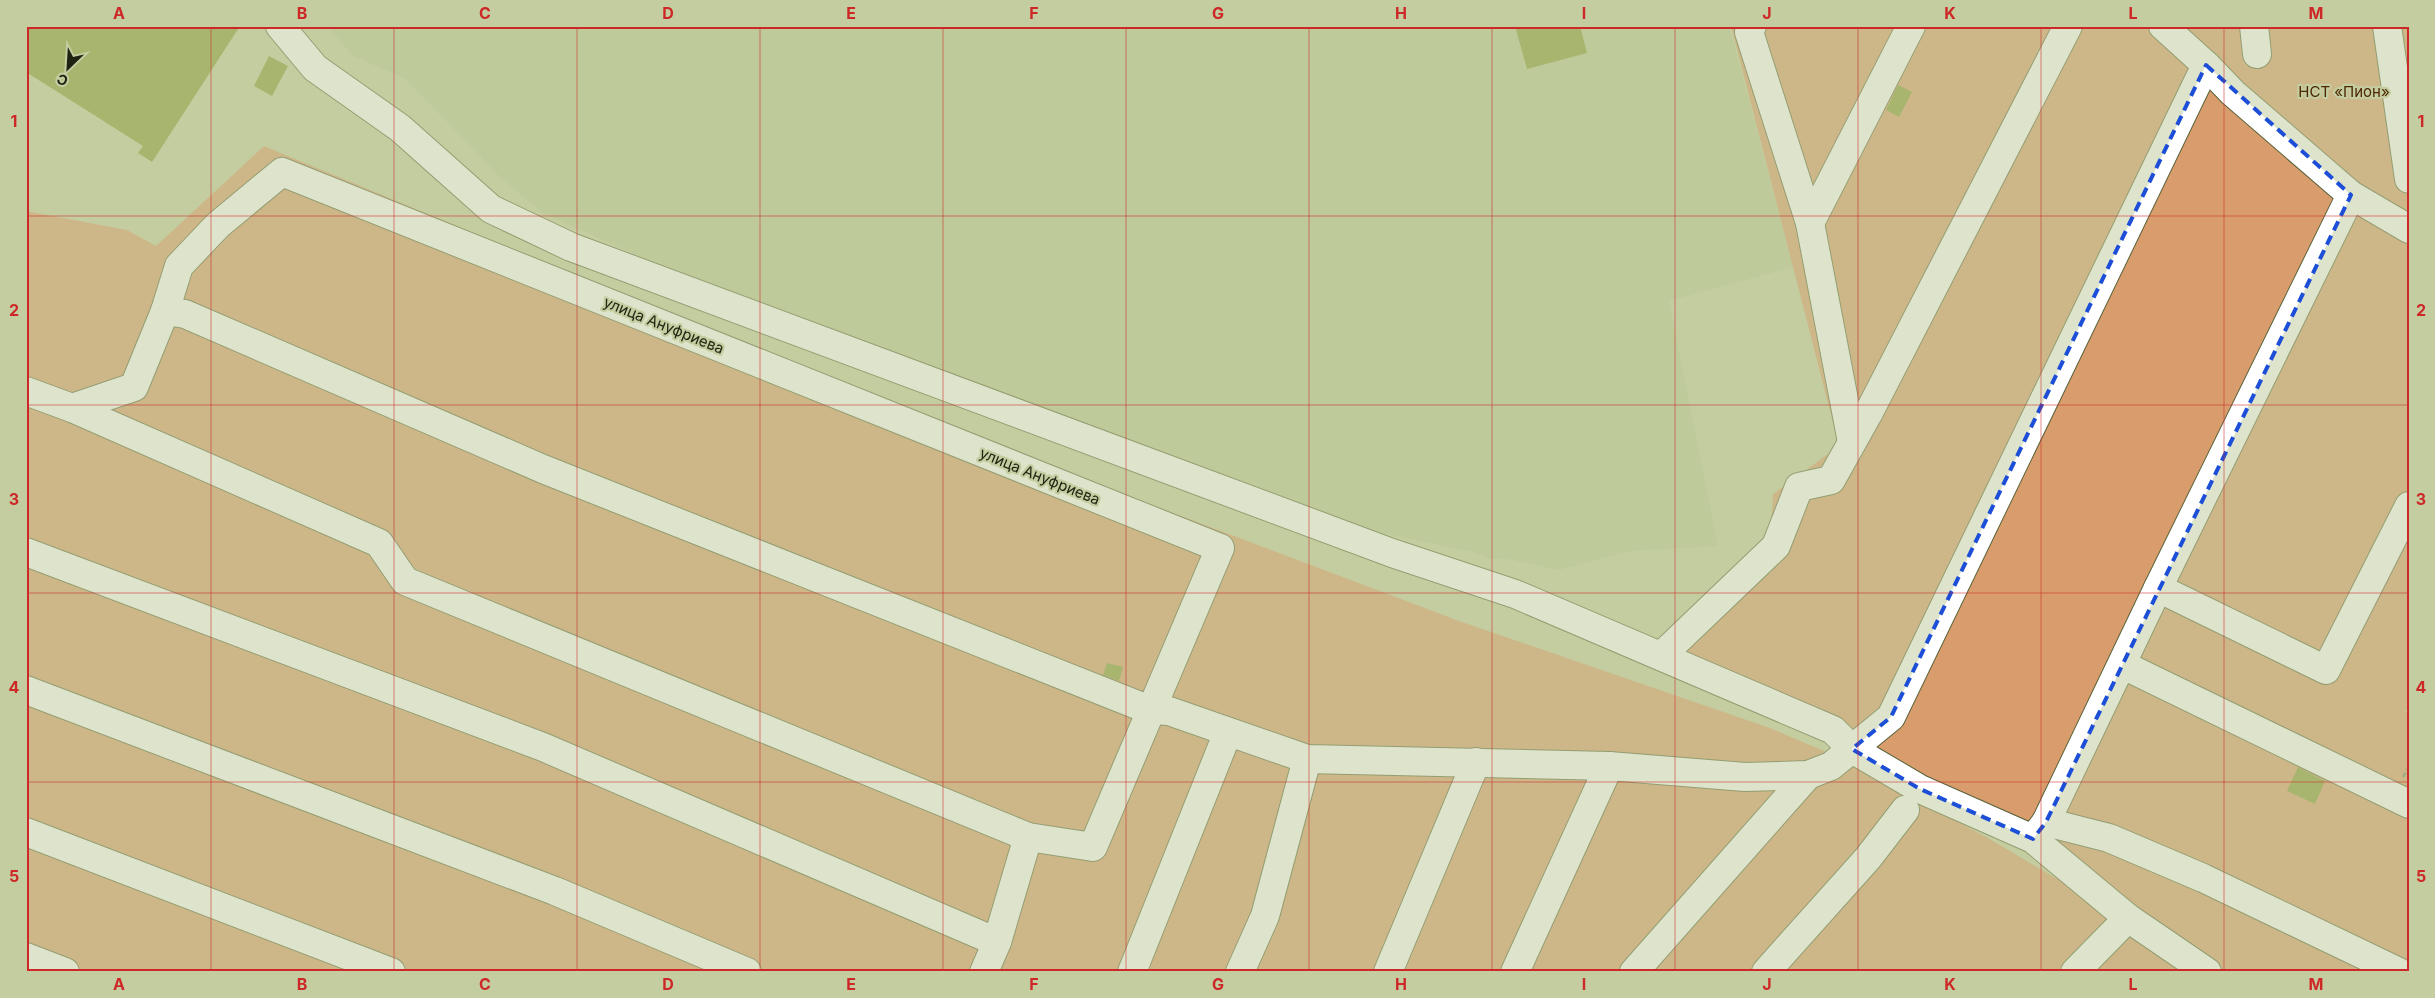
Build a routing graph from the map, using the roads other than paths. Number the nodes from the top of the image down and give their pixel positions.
1 (280, 26) edge
2 (1752, 26) edge
3 (1911, 26) edge
4 (2068, 26) edge
5 (2163, 26) edge
6 (2254, 26) edge
7 (2387, 26) edge
8 (2257, 54) dead end
9 (2206, 65) junction
10 (2409, 179) edge
11 (2351, 195) junction
12 (1810, 223) junction
13 (2409, 230) edge
14 (165, 311) junction
15 (26, 391) edge
16 (72, 408) junction
17 (1852, 442) junction
18 (2409, 506) edge
19 (26, 552) edge
20 (2158, 588) junction
21 (1661, 656) junction
22 (2123, 665) junction
23 (26, 690) edge
24 (1150, 710) junction
25 (1228, 732) junction
26 (1852, 750) junction
27 (1307, 759) junction
28 (1476, 762) junction
29 (1609, 766) junction
30 (1808, 775) junction
31 (2409, 804) edge
32 (1905, 810) dead end
33 (2040, 831) junction
34 (26, 832) edge
35 (1028, 838) junction
36 (2128, 918) junction
37 (997, 942) junction
38 (26, 957) edge
39 (65, 972) edge
40 (391, 972) edge
41 (746, 972) edge
42 (984, 972) edge
43 (1132, 972) edge
44 (1240, 972) edge
45 (1388, 972) edge
46 (1515, 972) edge
47 (1634, 972) edge
48 (1766, 972) edge
49 (2075, 972) edge
50 (2207, 972) edge
51 (2400, 972) edge

1 - 21 street
2 - 12 street
3 - 12 street
4 - 17 street
5 - 9 street
6 - 8 street
7 - 10 street
9 - 11 street
9 - 26 street
11 - 13 street
11 - 20 street
12 - 17 street
14 - 16 street
14 - 24 street
14 - 24 street, улица Ануфриева
15 - 16 street
16 - 35 street
17 - 21 street
18 - 20 street
19 - 37 street
20 - 22 street
21 - 26 street
22 - 31 street
22 - 33 street
23 - 41 street
24 - 25 street
24 - 35 street
25 - 27 street
25 - 43 street
26 - 30 street
26 - 33 street
27 - 28 street
27 - 44 street
28 - 29 street
28 - 45 street
29 - 30 street
29 - 46 street
30 - 47 street
32 - 48 street
33 - 36 street
33 - 51 street
34 - 40 street
35 - 37 street
36 - 49 street
36 - 50 street
37 - 42 street
38 - 39 street

